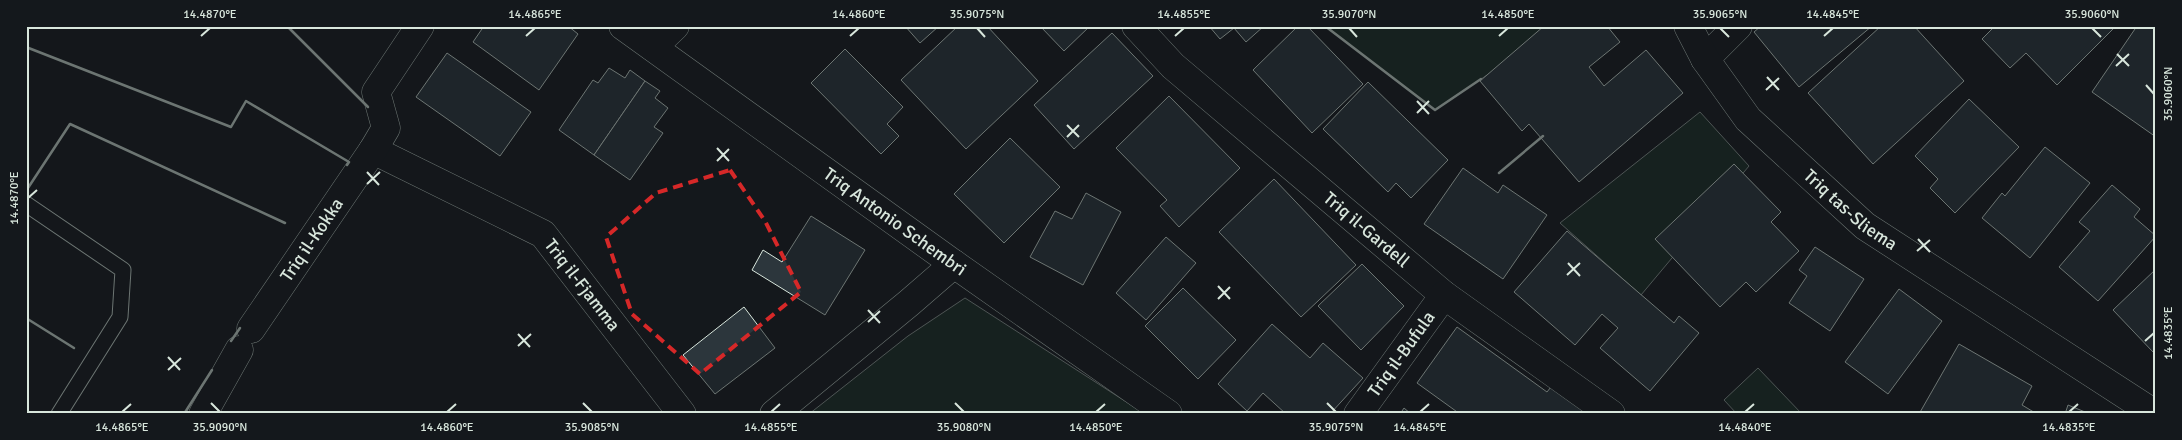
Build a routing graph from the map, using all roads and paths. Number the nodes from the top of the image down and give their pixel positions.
1 (420, 26) edge
2 (623, 26) edge
3 (675, 26) edge
4 (1136, 26) edge
5 (1688, 26) edge
6 (1738, 26) edge
7 (653, 47) junction
8 (1705, 59) junction
9 (372, 150) junction
10 (26, 204) edge
11 (954, 264) junction
12 (1444, 295) junction
13 (59, 414) edge
14 (203, 414) edge
15 (682, 414) edge
16 (774, 414) edge
17 (1168, 414) edge
18 (1358, 414) edge
19 (1611, 414) edge
20 (2155, 414) edge

1 - 9 street, Triq il-Kokka
2 - 7 street, Triq Antonio Schembri
3 - 7 street
4 - 12 street, Triq il-Gardell
5 - 8 street, Triq tas-Sliema
6 - 8 street
7 - 11 street, Triq Antonio Schembri
8 - 20 street, Triq tas-Sliema
9 - 14 street, Triq il-Kokka
9 - 15 street, Triq il-Fjamma
10 - 13 lane
11 - 16 street
11 - 17 street, Triq Antonio Schembri
12 - 18 street, Triq il-Bufula
12 - 19 street, Triq il-Gardell

